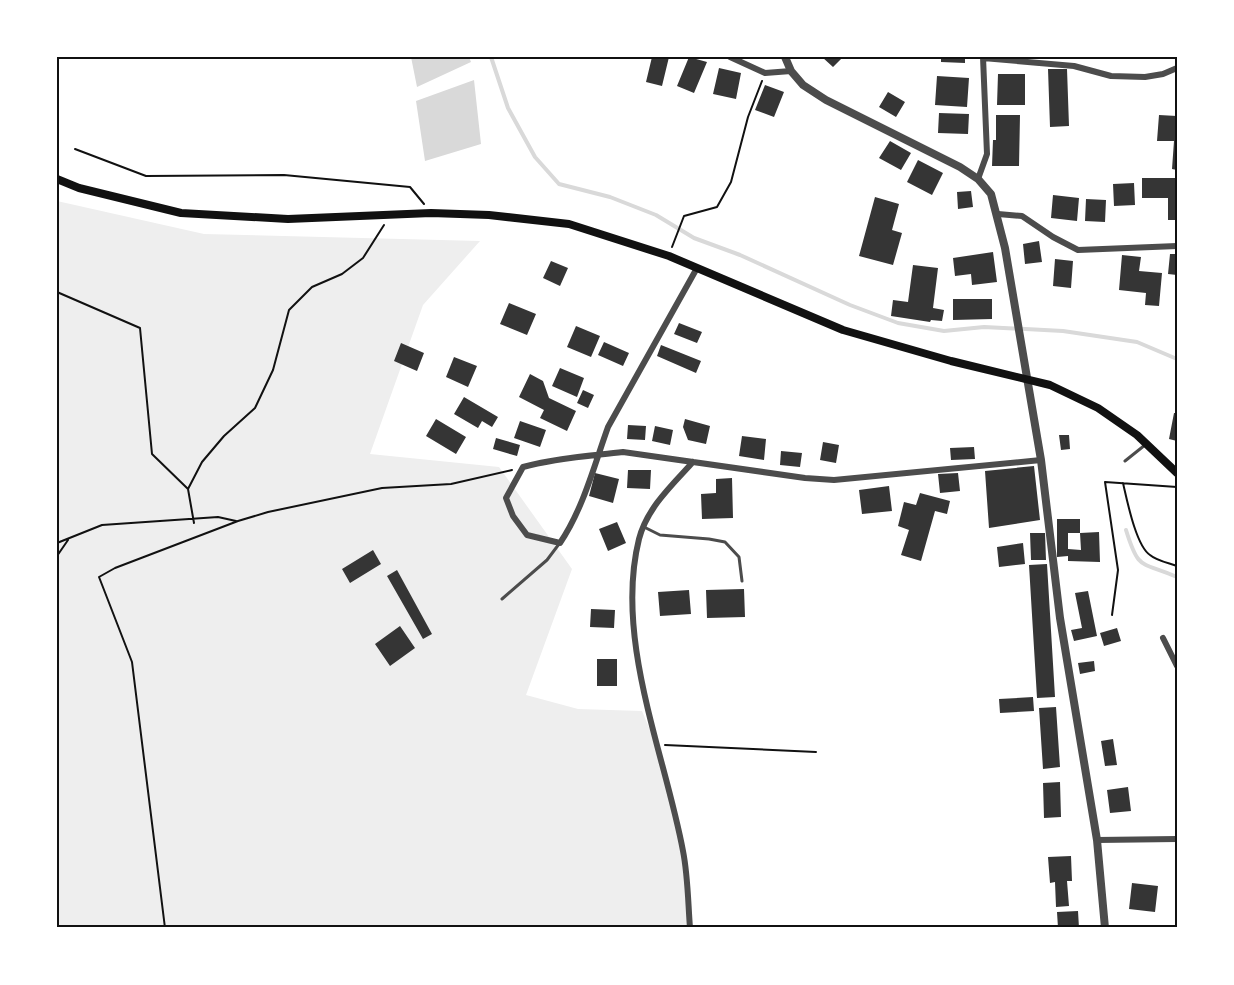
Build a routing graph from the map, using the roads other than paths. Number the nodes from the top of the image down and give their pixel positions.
1 (730, 57) edge
2 (785, 57) edge
3 (983, 57) edge
4 (1177, 68) edge
5 (791, 71) junction
6 (57, 179) edge
7 (978, 179) junction
8 (998, 214) junction
9 (1177, 246) edge
10 (697, 268) junction
11 (1029, 380) junction
12 (1147, 444) junction
13 (597, 455) junction
14 (1041, 460) junction
15 (1125, 461) dead end
16 (693, 462) junction
17 (1177, 473) edge
18 (644, 527) junction
19 (560, 543) junction
20 (742, 581) dead end
21 (502, 599) dead end
22 (1163, 638) dead end
23 (1177, 666) edge
24 (1177, 839) edge
25 (1097, 840) junction
26 (690, 928) edge
27 (1105, 928) edge

1 - 5 street
2 - 5 street
3 - 4 street
3 - 7 street
5 - 7 street
6 - 10 main road
7 - 8 street
8 - 9 street
8 - 11 street
10 - 11 main road
10 - 13 street
11 - 12 main road
11 - 14 street
12 - 15 lane
12 - 17 main road
13 - 16 street
13 - 19 street
13 - 19 street
14 - 16 street
14 - 25 street
16 - 18 street
18 - 20 lane
18 - 26 street
19 - 21 lane
22 - 23 street
24 - 25 street
25 - 27 street

